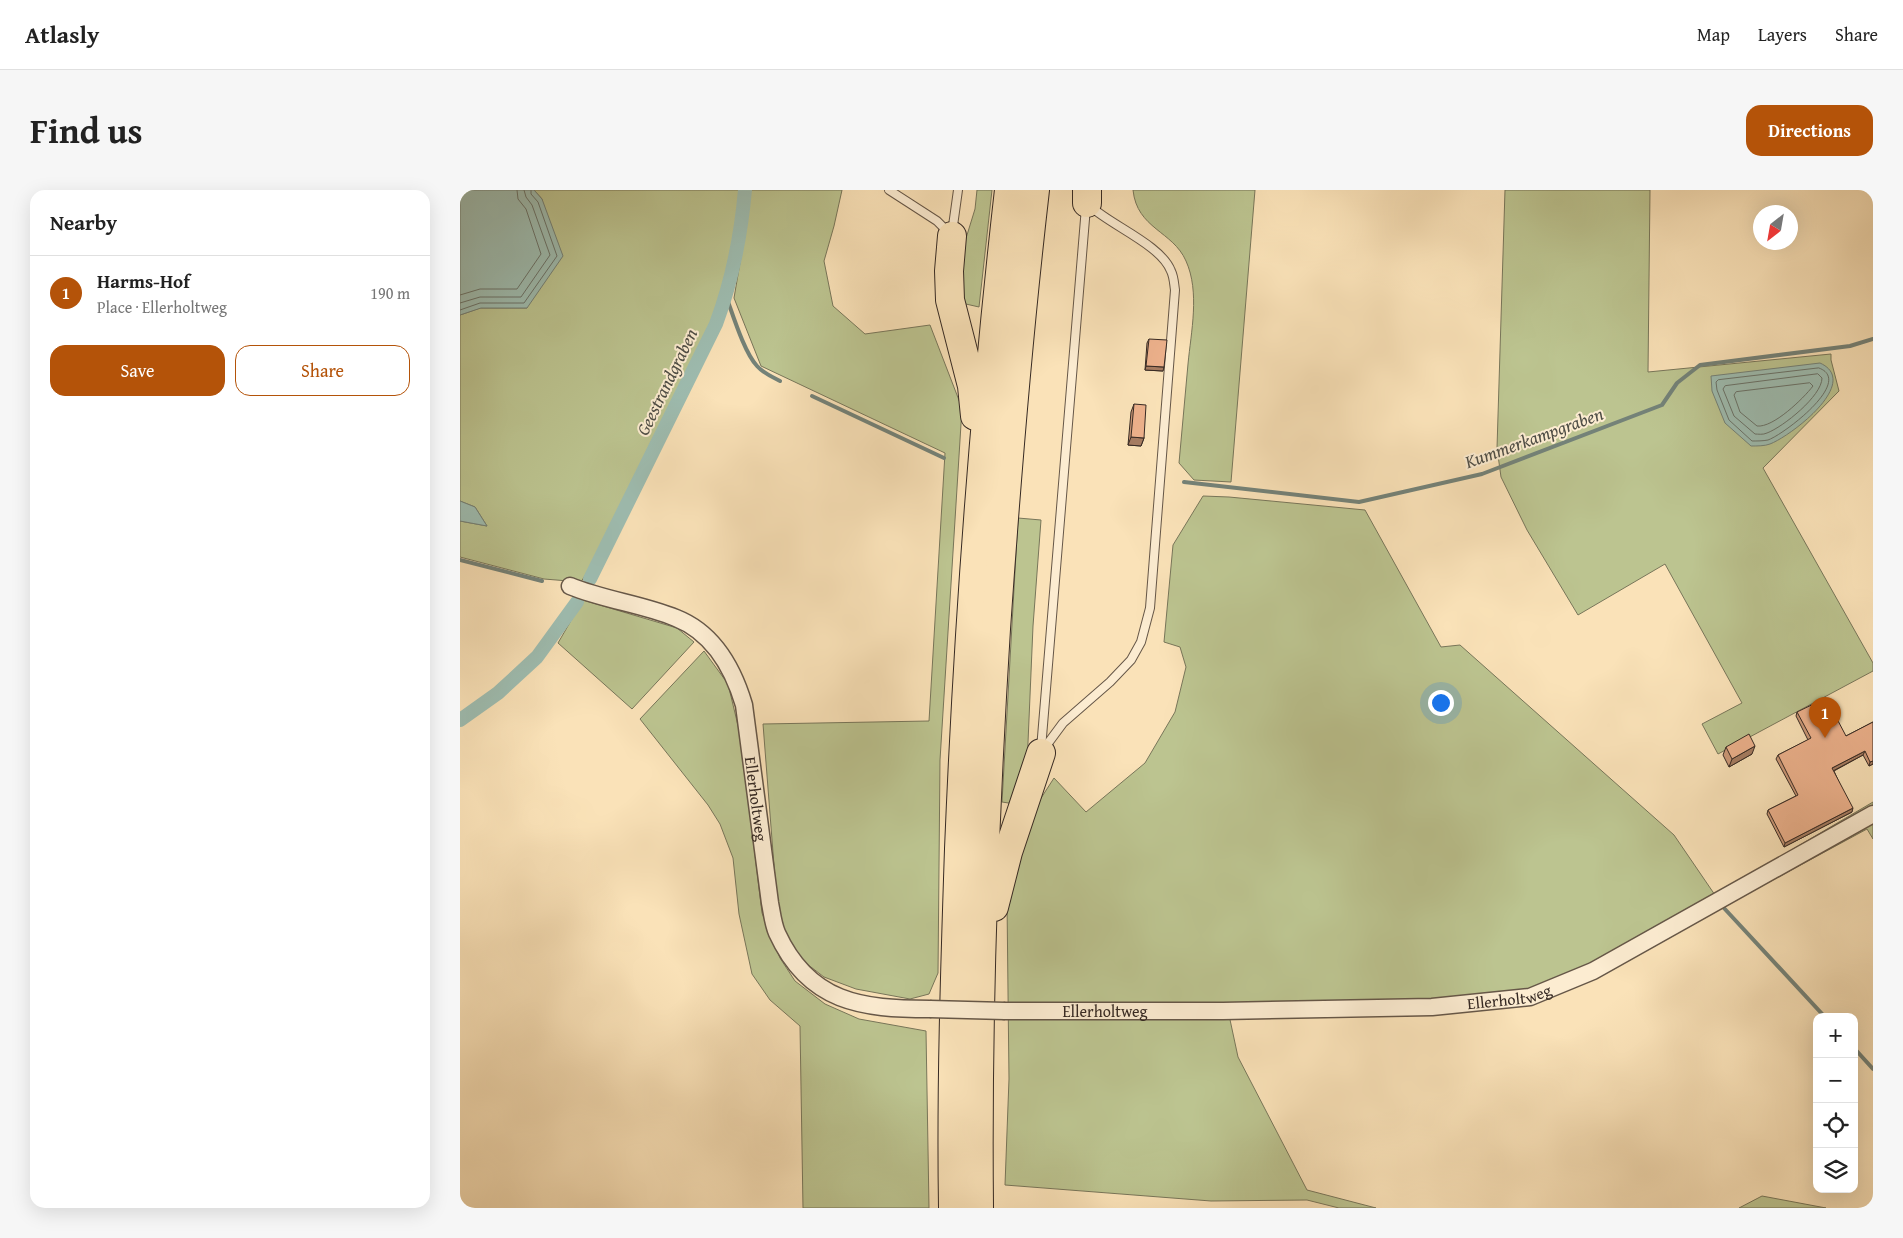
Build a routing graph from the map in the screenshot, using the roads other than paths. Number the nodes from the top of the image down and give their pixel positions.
1 (889, 190) edge
2 (958, 190) edge
3 (1009, 190) edge
4 (1035, 190) edge
5 (1087, 196) edge
6 (952, 236) junction
7 (981, 474) junction
8 (570, 586) dead end
9 (1041, 753) junction
10 (1873, 814) edge
11 (979, 982) junction
12 (953, 1208) edge
13 (979, 1208) edge

1 - 6 lane
2 - 6 lane
3 - 7 highway
4 - 11 highway
5 - 9 lane
5 - 9 lane
6 - 7 highway
7 - 12 highway
8 - 10 street, Ellerholtweg, bridge
9 - 11 highway
11 - 13 highway

